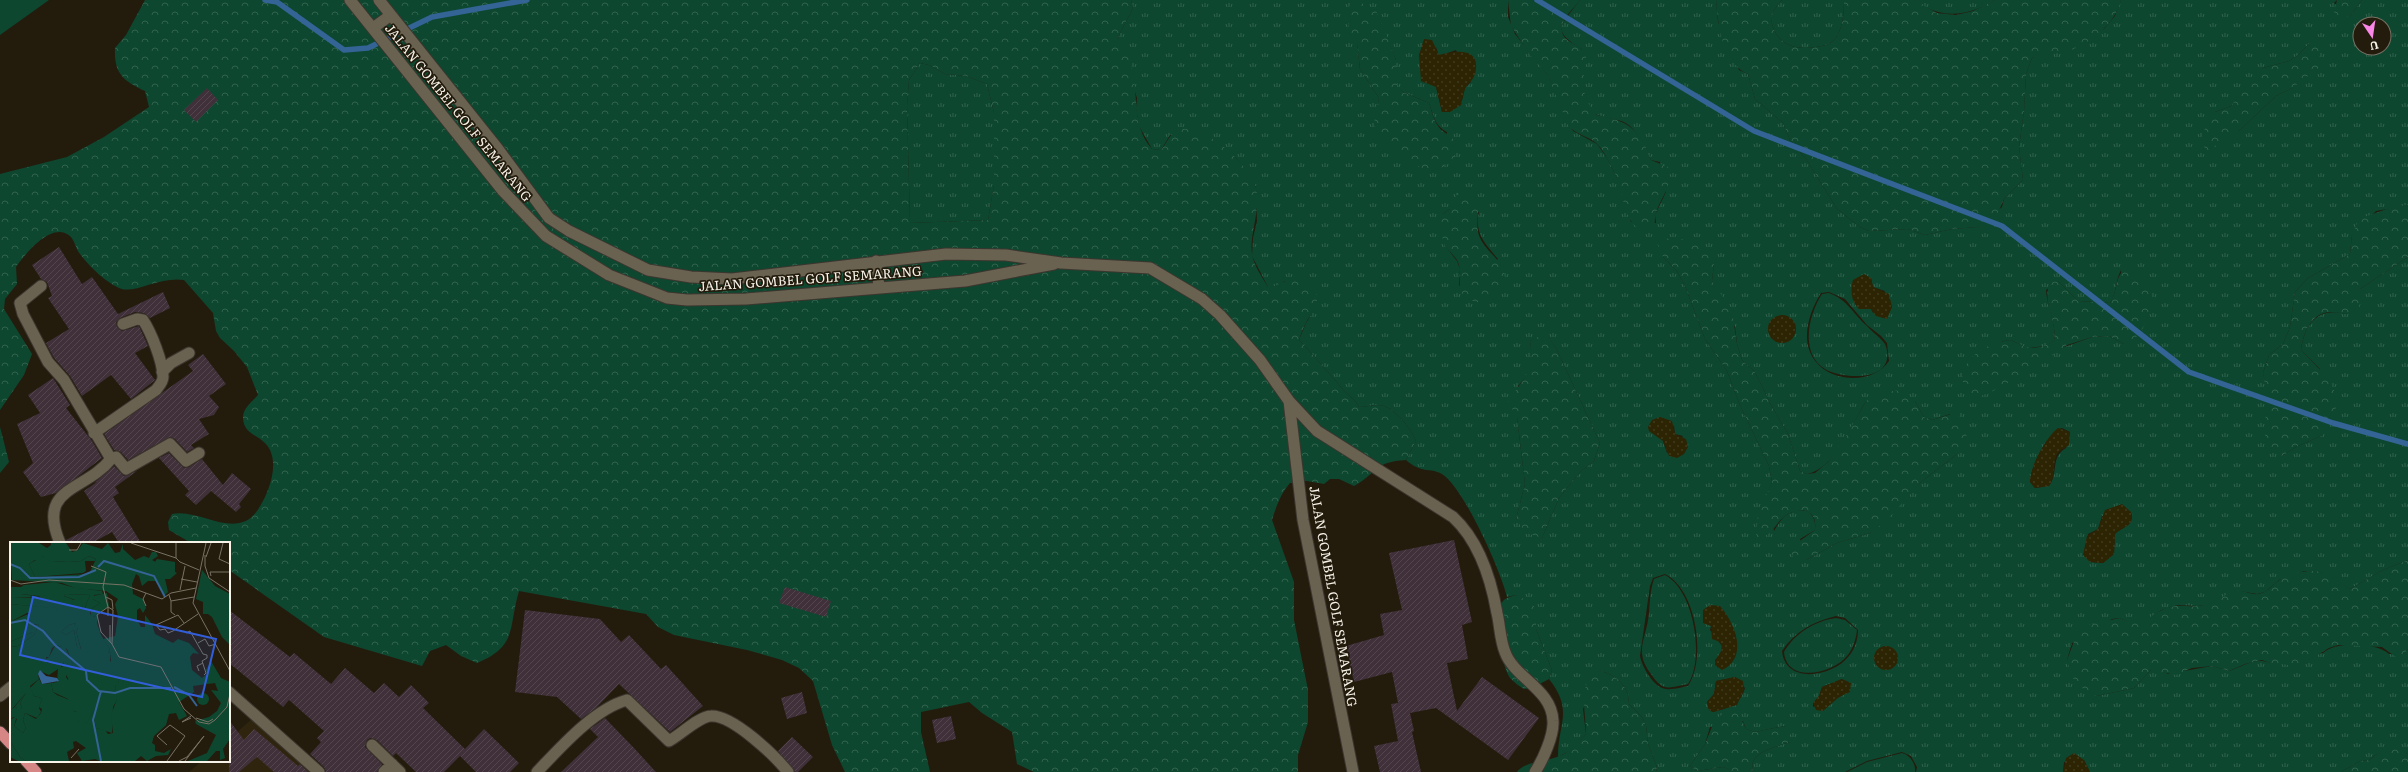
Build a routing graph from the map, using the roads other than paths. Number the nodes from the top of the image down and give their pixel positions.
1 (350, 0) edge
2 (379, 0) edge
3 (391, 15) junction
4 (376, 31) junction
5 (876, 261) junction
6 (1060, 263) junction
7 (648, 270) junction
8 (41, 286) dead end
9 (879, 286) junction
10 (642, 288) junction
11 (123, 324) dead end
12 (189, 353) dead end
13 (162, 372) junction
14 (1289, 401) junction
15 (94, 433) junction
16 (199, 453) dead end
17 (112, 459) junction
18 (60, 542) edge
19 (10, 688) edge
20 (230, 693) edge
21 (0, 696) edge
22 (0, 732) edge
23 (10, 743) edge
24 (372, 745) dead end
25 (27, 762) edge
26 (388, 768) edge
27 (36, 772) edge
28 (319, 772) edge
29 (400, 772) edge
30 (537, 772) edge
31 (788, 772) edge
32 (1353, 772) edge
33 (1535, 772) edge

1 - 4 street, JALAN GOMBEL GOLF SEMARANG
2 - 3 street, JALAN GOMBEL GOLF SEMARANG
3 - 4 street
3 - 7 street, JALAN GOMBEL GOLF SEMARANG
4 - 10 street, JALAN GOMBEL GOLF SEMARANG
5 - 6 street, JALAN GOMBEL GOLF SEMARANG
5 - 7 street, JALAN GOMBEL GOLF SEMARANG
5 - 9 street
6 - 9 street, JALAN GOMBEL GOLF SEMARANG
6 - 14 street, JALAN GOMBEL GOLF SEMARANG
7 - 10 street
8 - 15 street
9 - 10 street, JALAN GOMBEL GOLF SEMARANG
11 - 13 street
12 - 13 street
13 - 15 street
14 - 32 street, JALAN GOMBEL GOLF SEMARANG
14 - 33 street, JALAN GOMBEL GOLF SEMARANG
15 - 17 street
16 - 17 street
17 - 18 street
19 - 21 street
20 - 28 street
22 - 23 highway
24 - 26 street
25 - 27 highway
26 - 29 street
30 - 31 street

